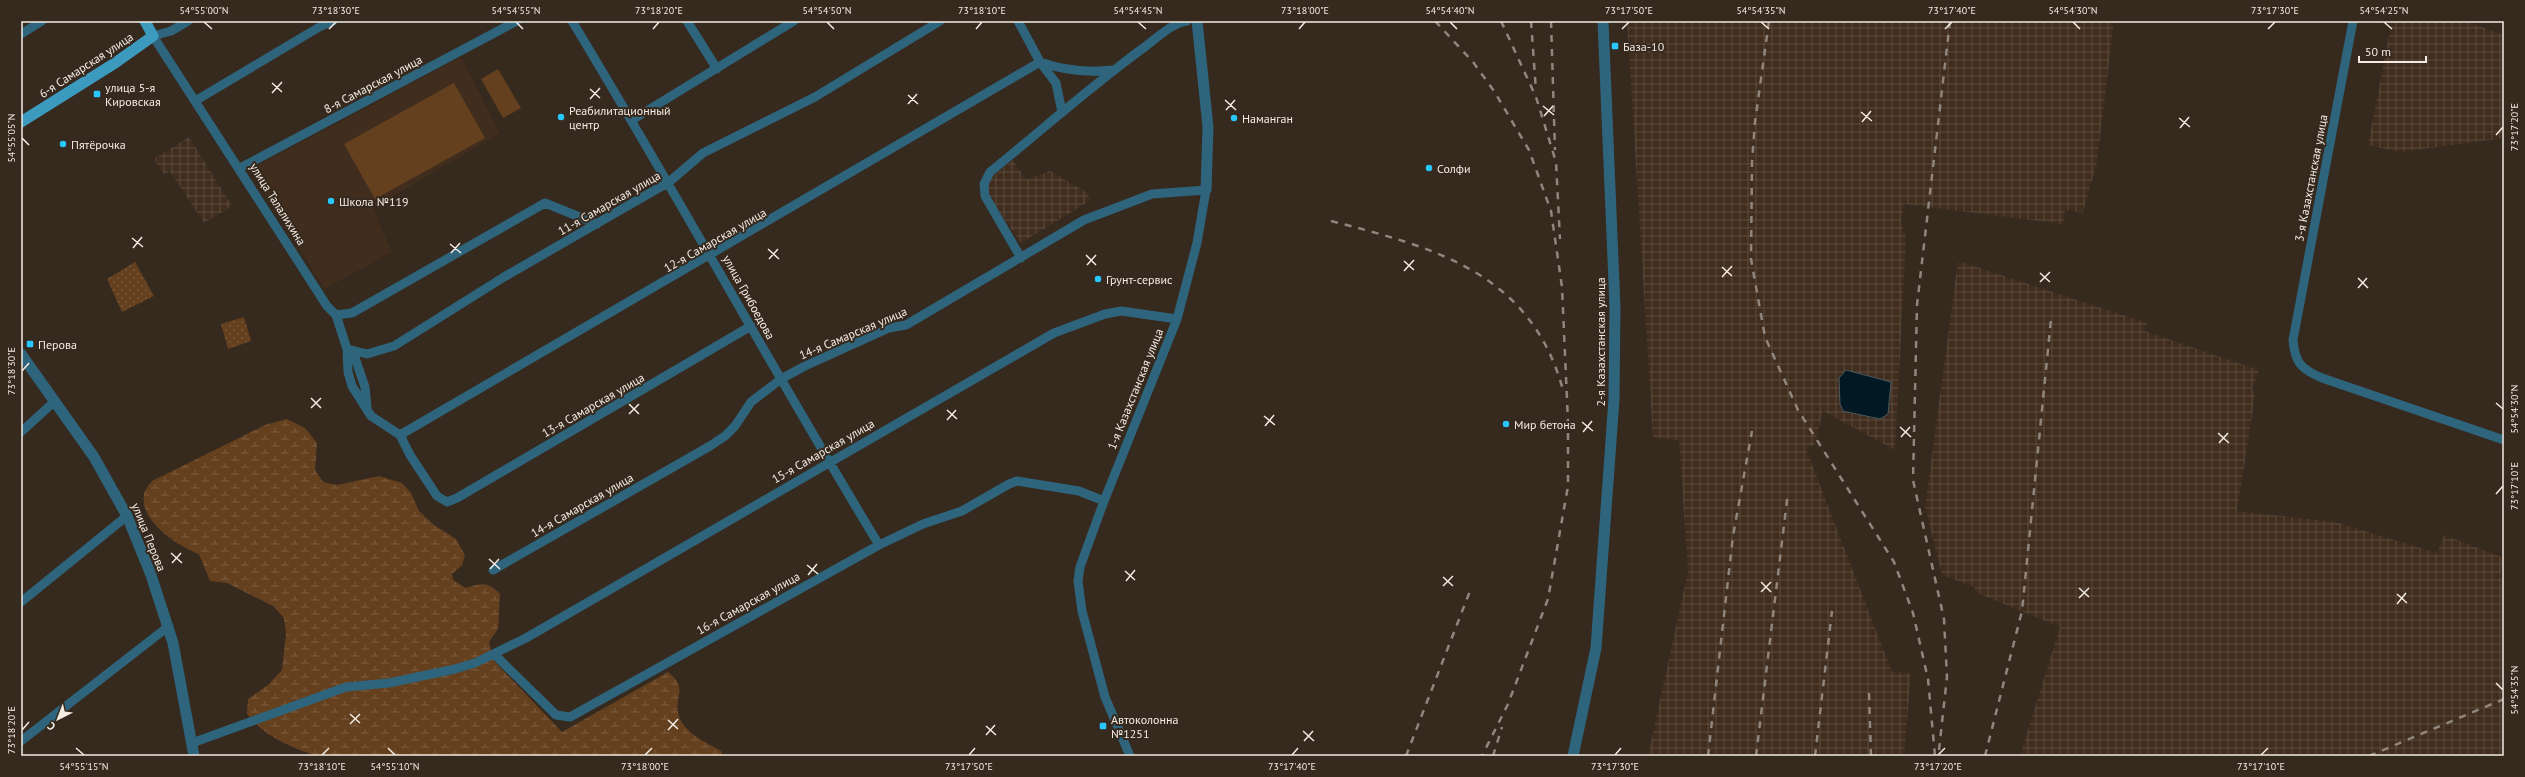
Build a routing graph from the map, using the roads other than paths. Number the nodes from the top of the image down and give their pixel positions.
1 (42, 21) edge
2 (145, 21) edge
3 (188, 21) edge
4 (333, 21) edge
5 (517, 21) edge
6 (687, 21) edge
7 (940, 21) edge
8 (1018, 21) edge
9 (1187, 21) edge
10 (1197, 21) edge
11 (1603, 21) edge
12 (2353, 21) edge
13 (571, 22) edge
14 (790, 22) edge
15 (21, 34) edge
16 (153, 36) junction
17 (1040, 62) junction
18 (717, 69) junction
19 (1113, 70) junction
20 (195, 101) junction
21 (1062, 112) junction
22 (632, 120) junction
23 (21, 122) edge
24 (240, 168) junction
25 (669, 182) junction
26 (1206, 190) junction
27 (597, 224) junction
28 (712, 256) junction
29 (1021, 258) junction
30 (336, 315) junction
31 (1177, 319) junction
32 (751, 326) junction
33 (350, 350) junction
34 (21, 354) edge
35 (781, 379) junction
36 (55, 401) junction
37 (21, 432) edge
38 (400, 435) junction
39 (2504, 440) edge
40 (829, 461) junction
41 (1104, 501) junction
42 (447, 502) joint
43 (127, 516) junction
44 (879, 545) junction
45 (493, 570) dead end
46 (21, 602) edge
47 (168, 626) junction
48 (494, 654) junction
49 (21, 741) edge
50 (192, 743) junction
51 (194, 756) edge
52 (1130, 756) edge
53 (1574, 756) edge

1 - 15 street
2 - 16 main road, улица Талалихина
3 - 16 street, 6-я Самарская улица
4 - 20 street
5 - 24 street, 8-я Самарская улица
6 - 18 street
7 - 25 street, 11-я Самарская улица
8 - 17 street
9 - 19 street
10 - 26 street, 1-я Казахстанская улица
11 - 53 street, 2-я Казахстанская улица
12 - 39 street, 3-я Казахстанская улица
13 - 22 street, улица Грибоедова
14 - 18 street
16 - 20 street, улица Талалихина
16 - 23 main road, 6-я Самарская улица
17 - 19 street
17 - 21 street
17 - 28 street, 12-я Самарская улица
18 - 22 street
19 - 21 street
20 - 24 street, улица Талалихина
21 - 29 street
22 - 25 street, улица Грибоедова
24 - 30 street, улица Талалихина
25 - 27 street, 11-я Самарская улица
25 - 28 street, улица Грибоедова
26 - 29 street, 14-я Самарская улица
26 - 31 street, 1-я Казахстанская улица
27 - 30 street
27 - 33 street, 11-я Самарская улица
28 - 32 street, улица Грибоедова
28 - 38 street, 12-я Самарская улица
29 - 35 street, 14-я Самарская улица
30 - 33 street, улица Талалихина
31 - 40 street, 15-я Самарская улица
31 - 41 street, 1-я Казахстанская улица
32 - 35 street, улица Грибоедова
32 - 42 street, 13-я Самарская улица
33 - 38 street, улица Талалихина
34 - 36 street, улица Перова
35 - 40 street, улица Грибоедова
35 - 45 street, 14-я Самарская улица
36 - 37 street
36 - 43 street, улица Перова
38 - 42 street, улица Талалихина
40 - 44 street, улица Грибоедова
40 - 48 street, 15-я Самарская улица
41 - 44 street, 16-я Самарская улица
41 - 52 street, 1-я Казахстанская улица
43 - 46 street
43 - 47 street, улица Перова
44 - 48 street, 16-я Самарская улица
47 - 49 street
47 - 50 street, улица Перова
48 - 50 street, 15-я Самарская улица
50 - 51 street, улица Перова

